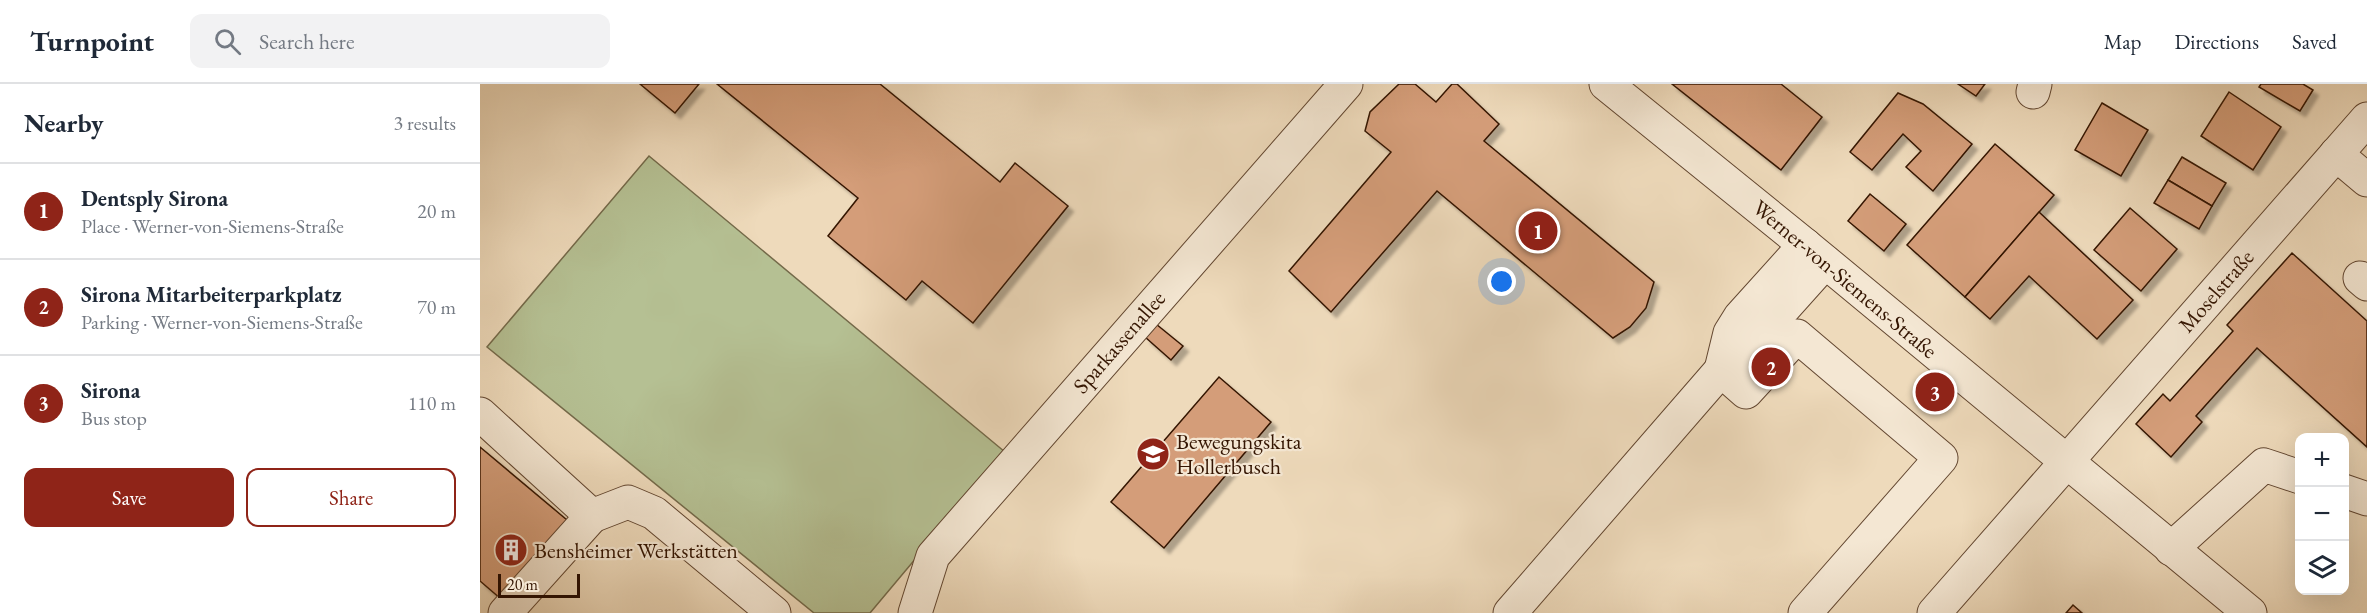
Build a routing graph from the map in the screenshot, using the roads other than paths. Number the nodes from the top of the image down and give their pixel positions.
1 (1346, 84) edge
2 (1606, 84) edge
3 (2367, 120) edge
4 (2336, 154) junction
5 (2367, 180) edge
6 (1815, 253) junction
7 (1721, 370) junction
8 (480, 414) edge
9 (2066, 463) junction
10 (2295, 475) edge
11 (2349, 493) edge
12 (2367, 499) edge
13 (592, 516) junction
14 (2171, 549) junction
15 (505, 613) edge
16 (774, 613) edge
17 (915, 613) edge
18 (1510, 613) edge
19 (1805, 613) edge
20 (1934, 613) edge
21 (2250, 613) edge

1 - 17 street, Sparkassenallee
2 - 6 street, Werner-von-Siemens-Straße
3 - 4 street, Moselstraße
4 - 5 street
4 - 9 street, Moselstraße
6 - 7 street
6 - 9 street, Werner-von-Siemens-Straße
7 - 18 street
7 - 19 street
8 - 13 street
9 - 14 street, Werner-von-Siemens-Straße
9 - 20 street, Moselstraße
10 - 14 street
11 - 12 street
13 - 15 street
13 - 16 street
14 - 21 street, Werner-von-Siemens-Straße

